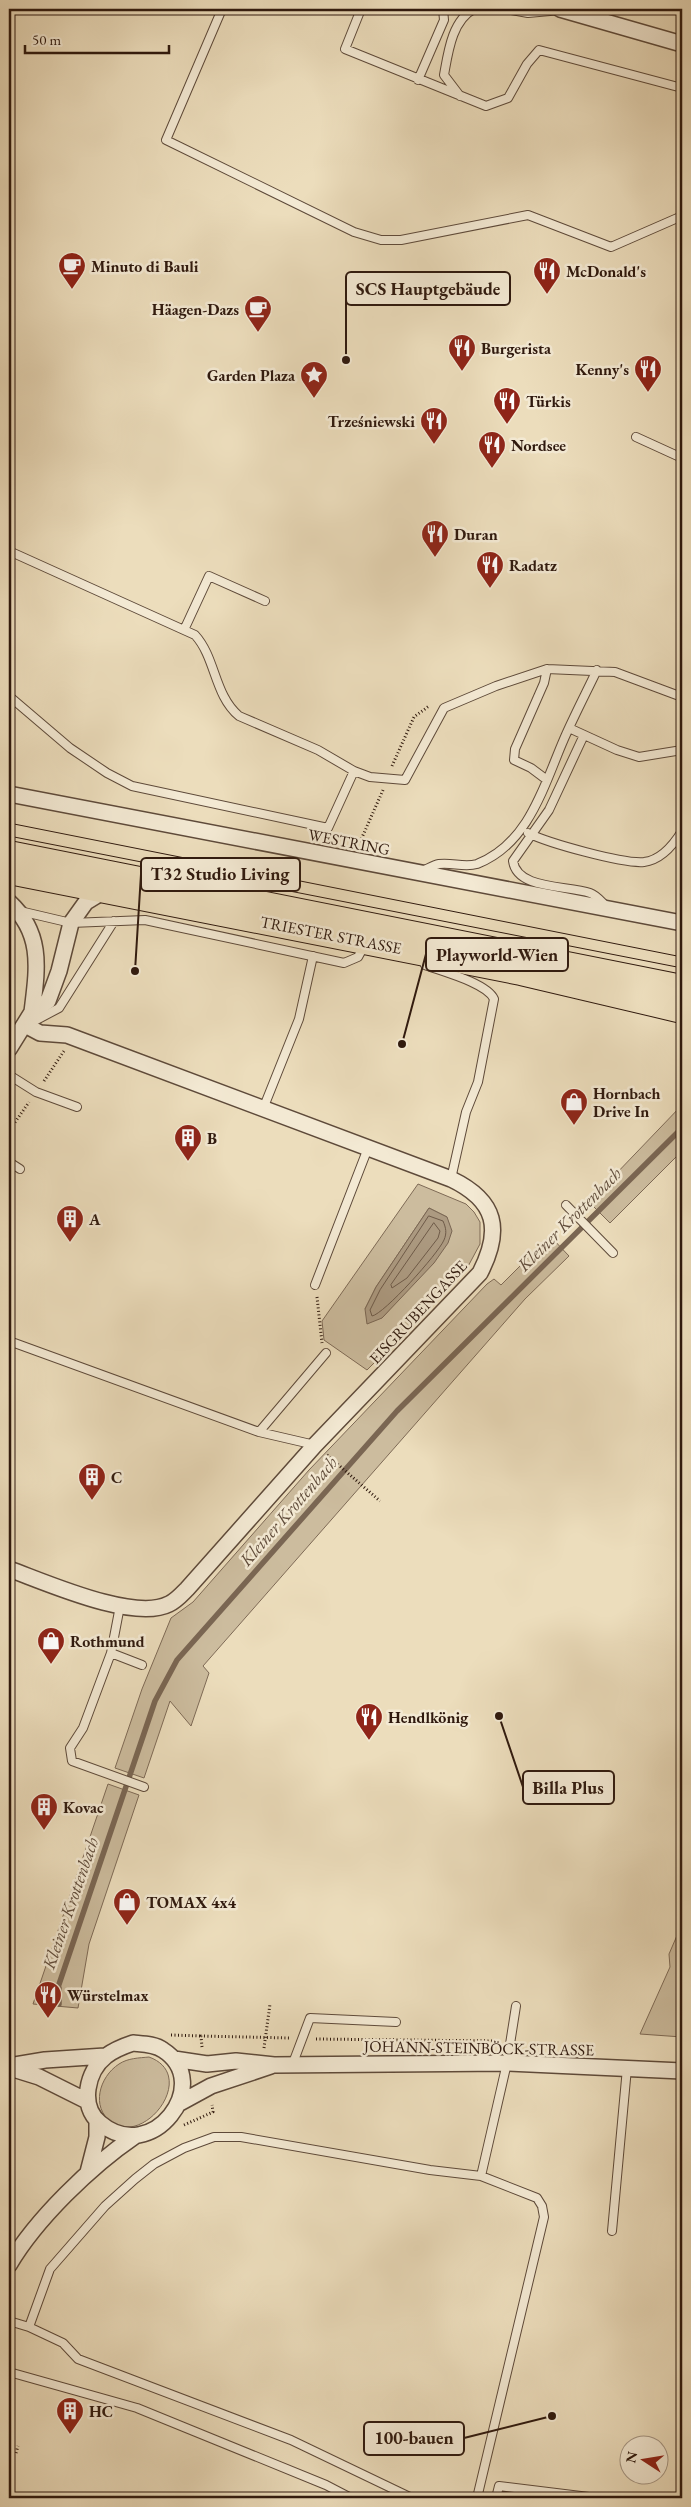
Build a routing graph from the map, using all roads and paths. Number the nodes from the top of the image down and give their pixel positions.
1 (222, 9) edge
2 (361, 9) edge
3 (443, 9) edge
4 (474, 9) edge
5 (506, 9) edge
6 (562, 9) edge
7 (682, 44) edge
8 (418, 80) junction
9 (682, 88) edge
10 (461, 97) junction
11 (682, 216) edge
12 (636, 437) dead end
13 (682, 458) edge
14 (9, 551) edge
15 (265, 601) dead end
16 (184, 630) junction
17 (547, 669) junction
18 (597, 670) junction
19 (9, 696) edge
20 (682, 697) edge
21 (434, 702) dead end
22 (569, 728) junction
23 (584, 735) junction
24 (682, 750) edge
25 (384, 766) dead end
26 (393, 766) junction
27 (354, 771) junction
28 (388, 779) junction
29 (546, 780) junction
30 (9, 794) edge
31 (522, 830) junction
32 (682, 831) edge
33 (532, 834) junction
34 (360, 842) dead end
35 (9, 853) edge
36 (9, 872) edge
37 (418, 873) junction
38 (104, 891) junction
39 (13, 906) edge
40 (610, 910) junction
41 (114, 921) junction
42 (71, 923) junction
43 (682, 923) edge
44 (366, 942) junction
45 (313, 956) junction
46 (682, 987) edge
47 (682, 1011) edge
48 (29, 1019) junction
49 (9, 1049) edge
50 (9, 1075) edge
51 (77, 1107) dead end
52 (263, 1109) junction
53 (368, 1148) junction
54 (9, 1162) edge
55 (20, 1169) dead end
56 (451, 1179) junction
57 (566, 1204) dead end
58 (613, 1253) dead end
59 (316, 1285) joint
60 (9, 1341) edge
61 (326, 1353) joint
62 (259, 1432) junction
63 (320, 1448) junction
64 (380, 1501) dead end
65 (9, 1569) edge
66 (120, 1606) junction
67 (111, 1653) junction
68 (142, 1665) dead end
69 (144, 1787) dead end
70 (270, 2004) dead end
71 (516, 2006) dead end
72 (396, 2022) dead end
73 (264, 2037) junction
74 (295, 2038) dead end
75 (314, 2039) dead end
76 (498, 2041) dead end
77 (202, 2055) dead end
78 (105, 2056) junction
79 (174, 2059) junction
80 (293, 2063) junction
81 (506, 2063) junction
82 (270, 2064) junction
83 (9, 2067) edge
84 (627, 2068) junction
85 (682, 2071) edge
86 (87, 2101) junction
87 (178, 2104) junction
88 (97, 2121) junction
89 (135, 2136) junction
90 (88, 2172) junction
91 (481, 2176) junction
92 (612, 2231) dead end
93 (9, 2265) edge
94 (9, 2321) edge
95 (29, 2327) junction
96 (9, 2372) edge
97 (18, 2446) dead end
98 (16, 2454) dead end
99 (351, 2498) edge
100 (412, 2498) edge
101 (477, 2498) edge
102 (496, 2498) edge
103 (597, 2498) edge

1 - 11 lane
2 - 8 lane
3 - 8 lane
4 - 10 lane
5 - 6 lane
6 - 7 street
8 - 10 lane
9 - 10 lane
12 - 13 lane
14 - 16 lane
15 - 16 lane
16 - 27 lane
17 - 18 lane
17 - 28 lane
17 - 29 lane
18 - 20 lane
18 - 22 lane
19 - 27 lane
21 - 26 path
22 - 23 lane
22 - 29 lane
23 - 24 lane
23 - 33 lane
25 - 26 path
26 - 28 path
27 - 28 lane
28 - 34 path
29 - 31 lane
30 - 37 street, WESTRING
31 - 33 lane
31 - 37 lane
32 - 33 lane
33 - 40 lane
35 - 46 main road, TRIESTER STRASSE
36 - 38 main road, TRIESTER STRASSE
37 - 40 street, WESTRING
38 - 42 street
38 - 44 main road, TRIESTER STRASSE
39 - 42 lane
39 - 48 street
40 - 43 street, WESTRING
41 - 42 lane
41 - 45 lane
41 - 48 lane
42 - 48 street
44 - 45 lane
44 - 47 main road, TRIESTER STRASSE
44 - 56 lane
45 - 52 lane
48 - 49 street
48 - 52 street, EISGRUBENGASSE
50 - 51 lane
52 - 53 street, EISGRUBENGASSE
53 - 56 street, EISGRUBENGASSE
53 - 59 lane
54 - 55 lane
56 - 63 street, EISGRUBENGASSE
57 - 58 lane
59 - 61 path
60 - 62 lane
61 - 62 lane
62 - 63 lane
63 - 64 path
63 - 66 street, EISGRUBENGASSE
65 - 66 street, EISGRUBENGASSE
66 - 67 lane
67 - 68 lane
67 - 69 lane
70 - 73 path
71 - 81 lane
72 - 80 lane
73 - 74 path
73 - 77 path
73 - 82 path
75 - 76 path
78 - 79 street
78 - 83 street
78 - 86 street
79 - 82 street, JOHANN-STEINBÖCK-STRASSE
79 - 87 street
80 - 81 street, JOHANN-STEINBÖCK-STRASSE
80 - 82 street, JOHANN-STEINBÖCK-STRASSE
81 - 84 street, JOHANN-STEINBÖCK-STRASSE
81 - 91 lane
82 - 87 street, JOHANN-STEINBÖCK-STRASSE
83 - 86 street
84 - 85 street, JOHANN-STEINBÖCK-STRASSE
84 - 92 lane
86 - 88 street
87 - 89 street
88 - 89 street
88 - 90 street
89 - 90 street
90 - 93 street
91 - 95 lane
91 - 101 lane
94 - 95 lane
95 - 100 lane
96 - 99 lane
97 - 98 path
102 - 103 lane

